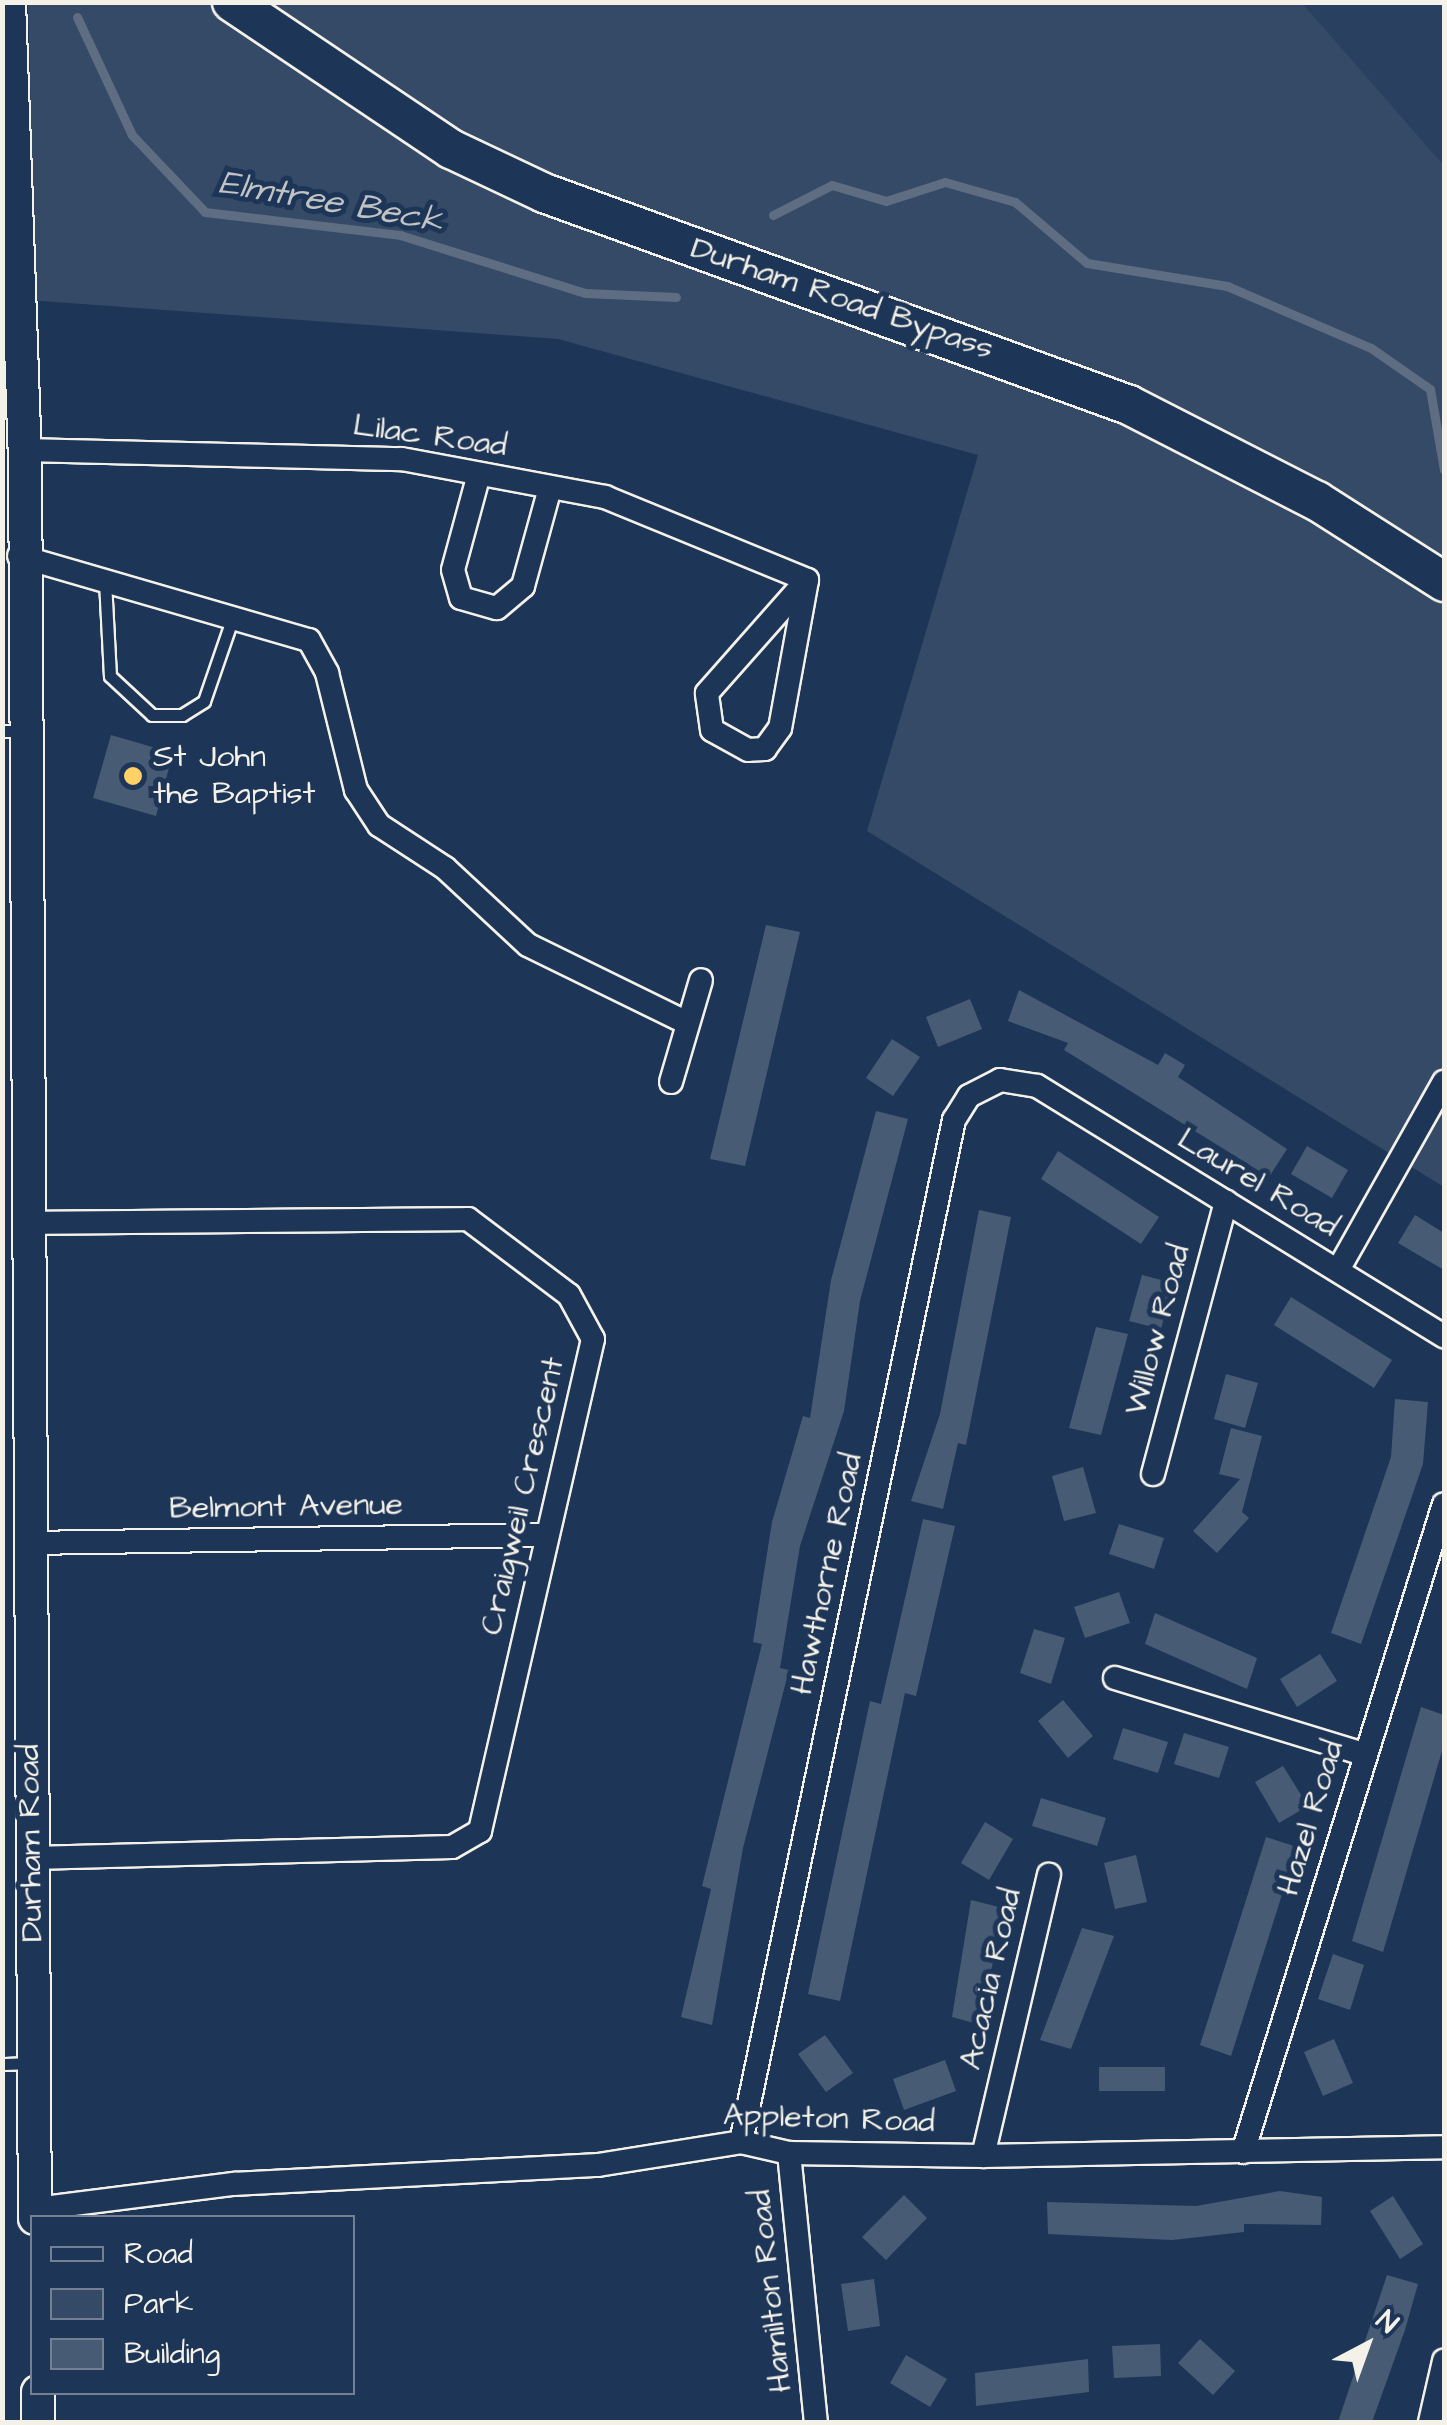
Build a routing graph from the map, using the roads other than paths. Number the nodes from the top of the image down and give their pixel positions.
1 (240, 5) edge
2 (16, 11) edge
3 (26, 450) junction
4 (479, 474) junction
5 (550, 488) junction
6 (19, 556) junction
7 (106, 576) junction
8 (807, 580) junction
9 (1444, 582) edge
10 (234, 612) junction
11 (14, 731) edge
12 (701, 980) dead end
13 (686, 1023) junction
14 (671, 1082) dead end
15 (1444, 1082) edge
16 (1037, 1086) joint
17 (1226, 1202) junction
18 (25, 1224) junction
19 (1338, 1270) junction
20 (1444, 1336) edge
21 (1152, 1474) dead end
22 (1444, 1504) edge
23 (546, 1535) junction
24 (28, 1543) junction
25 (1115, 1678) dead end
26 (1364, 1754) junction
27 (32, 1858) junction
28 (1049, 1874) dead end
29 (18, 2064) edge
30 (741, 2142) junction
31 (1444, 2147) edge
32 (1242, 2152) junction
33 (789, 2153) junction
34 (983, 2156) junction
35 (35, 2213) edge
36 (1444, 2361) edge
37 (38, 2395) edge
38 (38, 2422) edge
39 (816, 2422) edge
40 (1430, 2422) edge

1 - 9 main road, Durham Road Bypass
2 - 3 street, Durham Road
3 - 4 street, Lilac Road
3 - 6 street, Durham Road
4 - 5 street, Lilac Road
4 - 5 street
5 - 8 street, Lilac Road
6 - 7 street
6 - 11 street, Durham Road
7 - 10 street
7 - 10 lane
8 - 8 street
10 - 13 street
11 - 18 street, Durham Road
12 - 13 street
13 - 14 street
15 - 19 street
16 - 17 street, Laurel Road
16 - 30 street, Hawthorne Road
17 - 19 street, Laurel Road
17 - 21 street, Willow Road
18 - 23 street, Craigweil Crescent
18 - 24 street, Durham Road
19 - 20 street, Laurel Road
22 - 26 street, Hazel Road
23 - 24 street, Belmont Avenue
23 - 27 street, Craigweil Crescent
24 - 27 street, Durham Road
25 - 26 street
26 - 32 street, Hazel Road
27 - 29 street, Durham Road
28 - 34 street, Acacia Road
29 - 35 street, Durham Road
30 - 33 street, Appleton Road
30 - 35 street, Appleton Road
31 - 32 street, Appleton Road
32 - 34 street, Appleton Road
33 - 34 street, Appleton Road
33 - 39 street, Hamilton Road
36 - 40 street
37 - 38 street

